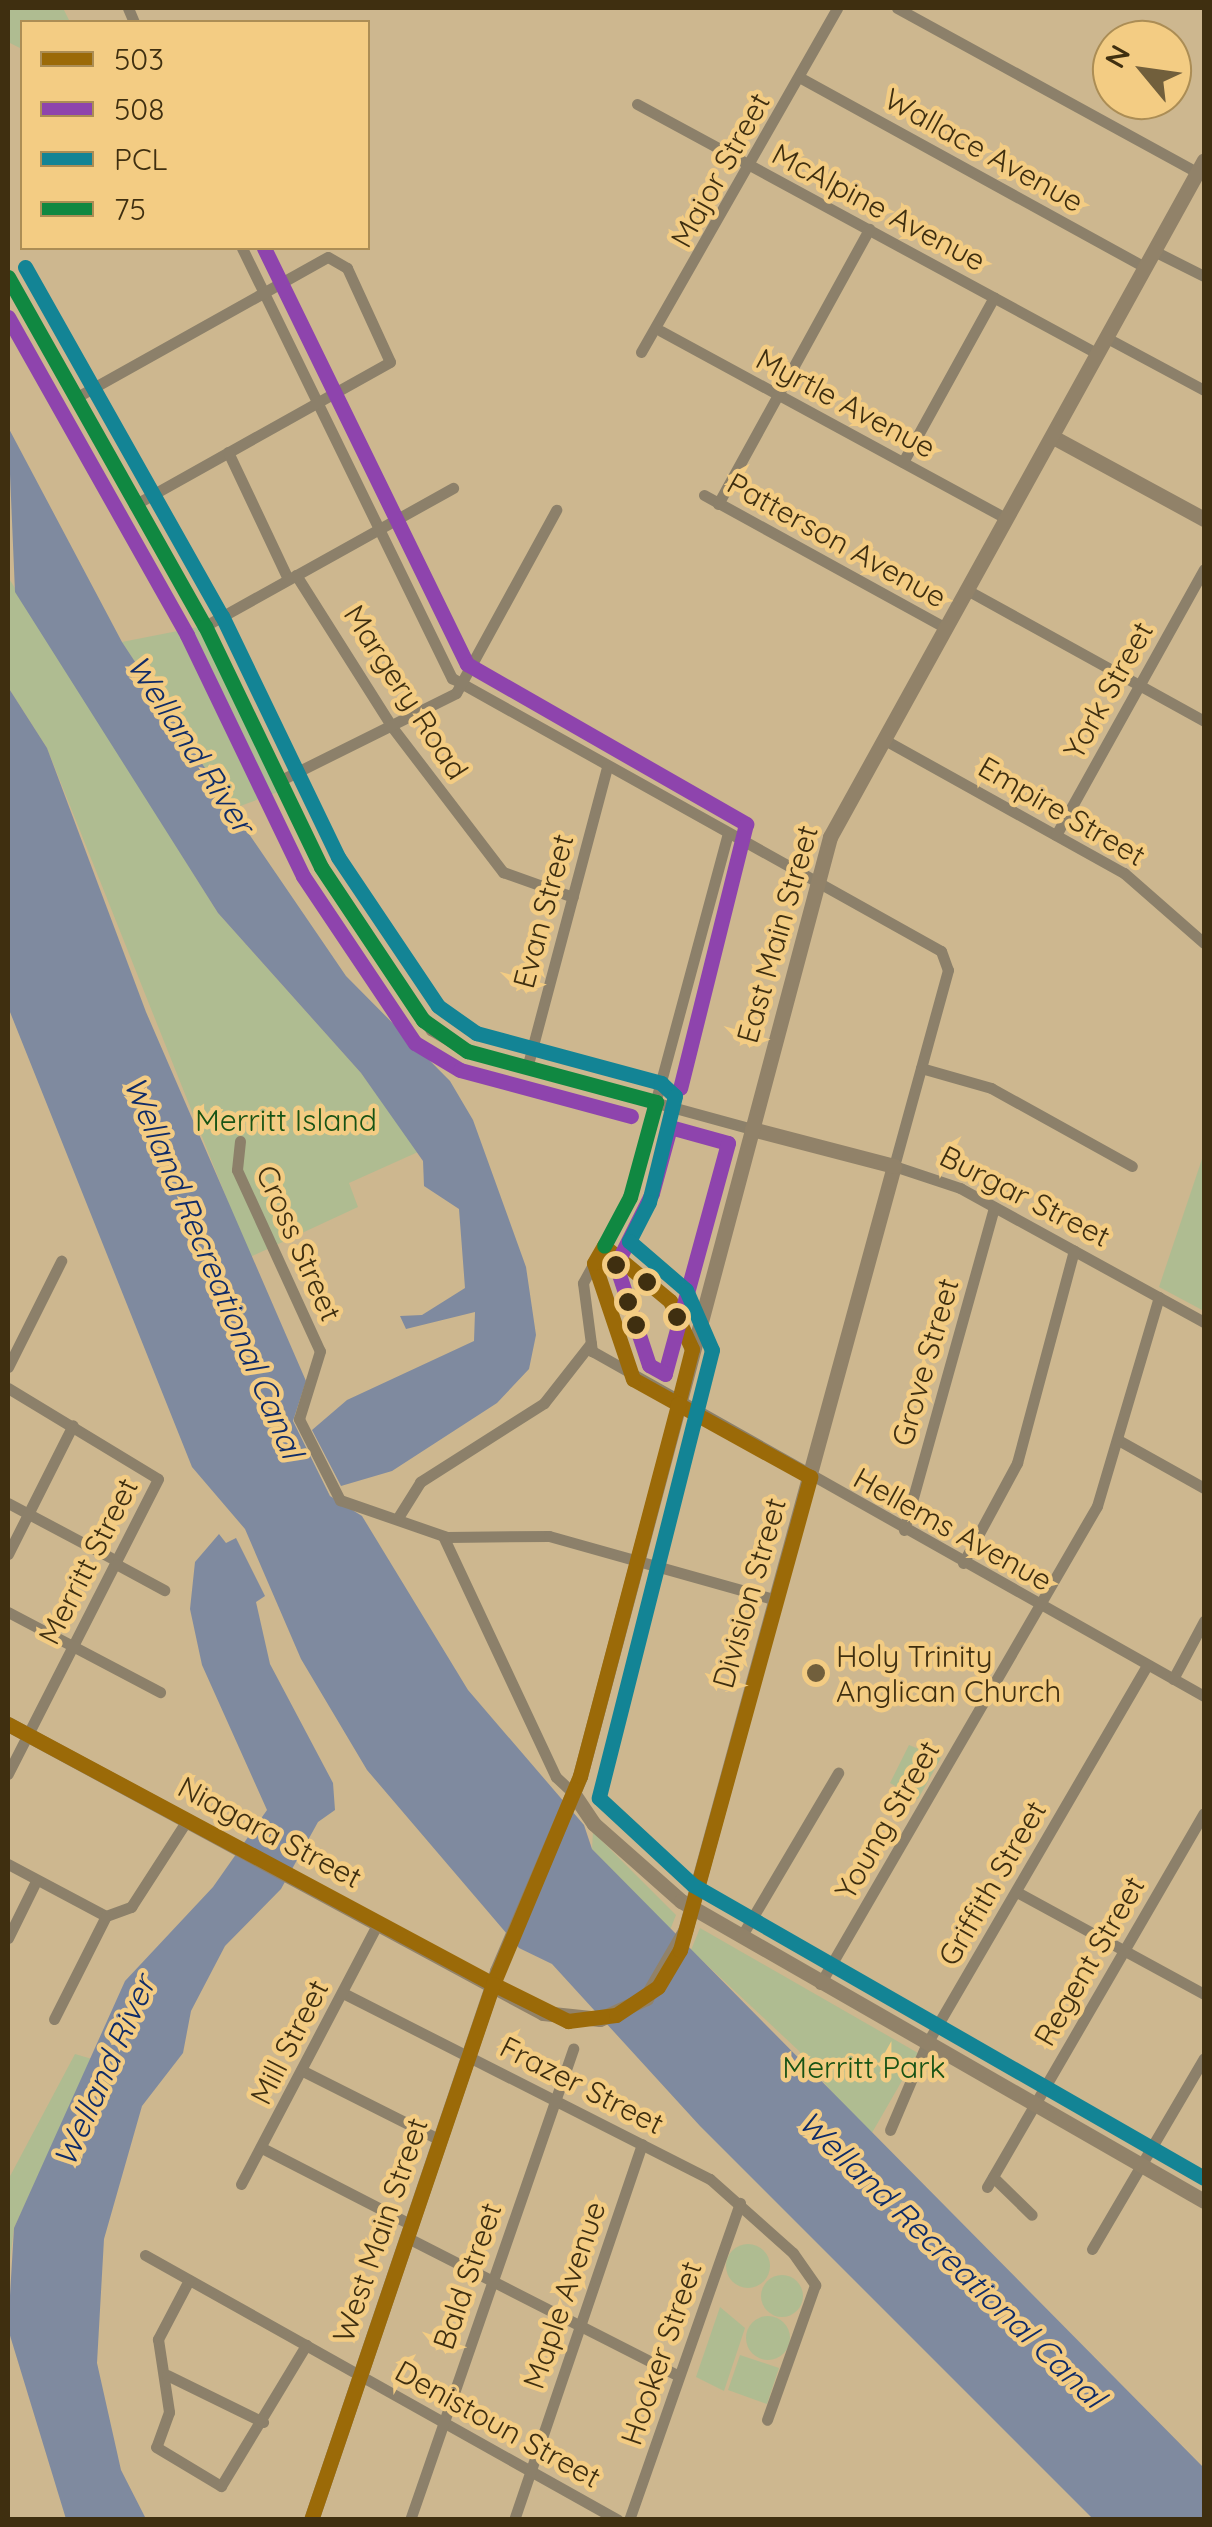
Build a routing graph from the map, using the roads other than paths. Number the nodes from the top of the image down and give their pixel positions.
1 (837, 8) edge
2 (897, 8) edge
3 (799, 78) junction
4 (636, 104) dead end
5 (1202, 164) edge
6 (752, 166) junction
7 (869, 229) junction
8 (243, 250) edge
9 (1154, 251) junction
10 (1145, 267) junction
11 (1204, 276) edge
12 (8, 277) edge
13 (264, 292) junction
14 (994, 297) junction
15 (661, 331) junction
16 (1107, 338) junction
17 (641, 352) dead end
18 (1098, 354) junction
19 (1204, 390) edge
20 (778, 394) junction
21 (77, 396) junction
22 (316, 402) junction
23 (1053, 436) junction
24 (228, 452) junction
25 (903, 462) junction
26 (453, 488) dead end
27 (704, 495) dead end
28 (718, 504) junction
29 (134, 505) junction
30 (556, 510) dead end
31 (1007, 518) junction
32 (1204, 520) edge
33 (379, 530) junction
34 (1204, 569) edge
35 (292, 577) junction
36 (966, 590) junction
37 (204, 626) junction
38 (946, 628) junction
39 (1140, 686) junction
40 (460, 687) junction
41 (1204, 722) edge
42 (392, 727) junction
43 (883, 739) junction
44 (607, 767) junction
45 (281, 780) junction
46 (728, 833) junction
47 (1056, 835) junction
48 (819, 878) junction
49 (573, 898) junction
50 (1204, 943) edge
51 (770, 1062) junction
52 (527, 1068) junction
53 (920, 1068) junction
54 (656, 1102) junction
55 (752, 1129) junction
56 (786, 1136) junction
57 (240, 1140) dead end
58 (894, 1166) junction
59 (1132, 1166) dead end
60 (994, 1207) junction
61 (1074, 1250) junction
62 (61, 1261) dead end
63 (1158, 1297) junction
64 (1204, 1322) edge
65 (591, 1343) junction
66 (8, 1367) edge
67 (8, 1388) edge
68 (678, 1404) junction
69 (73, 1425) junction
70 (1120, 1441) junction
71 (810, 1477) junction
72 (1204, 1488) edge
73 (8, 1503) edge
74 (28, 1514) junction
75 (399, 1516) junction
76 (904, 1530) junction
77 (442, 1536) junction
78 (8, 1554) edge
79 (117, 1562) junction
80 (636, 1562) junction
81 (963, 1562) junction
82 (164, 1590) dead end
83 (776, 1600) junction
84 (1040, 1606) junction
85 (8, 1612) edge
86 (1204, 1621) edge
87 (73, 1647) junction
88 (1147, 1665) junction
89 (1172, 1679) junction
90 (160, 1692) dead end
91 (1204, 1696) edge
92 (8, 1724) edge
93 (28, 1734) junction
94 (8, 1774) edge
95 (838, 1774) dead end
96 (570, 1800) junction
97 (1204, 1813) edge
98 (187, 1820) junction
99 (8, 1864) edge
100 (36, 1880) junction
101 (1017, 1892) junction
102 (692, 1906) junction
103 (106, 1916) junction
104 (379, 1922) junction
105 (8, 1938) edge
106 (740, 1938) junction
107 (1124, 1950) junction
108 (820, 1984) junction
109 (499, 1988) junction
110 (344, 1993) junction
111 (1204, 1994) edge
112 (54, 2018) dead end
113 (926, 2046) junction
114 (573, 2048) dead end
115 (470, 2057) junction
116 (1204, 2058) edge
117 (303, 2070) junction
118 (554, 2098) junction
119 (1033, 2104) junction
120 (890, 2130) dead end
121 (440, 2140) junction
122 (642, 2144) junction
123 (262, 2148) junction
124 (1141, 2165) junction
125 (242, 2184) dead end
126 (1204, 2201) edge
127 (740, 2203) junction
128 (1032, 2215) dead end
129 (408, 2231) junction
130 (1092, 2249) dead end
131 (145, 2255) dead end
132 (189, 2280) junction
133 (492, 2281) junction
134 (580, 2326) junction
135 (306, 2345) junction
136 (167, 2376) junction
137 (359, 2376) junction
138 (679, 2376) junction
139 (768, 2420) dead end
140 (263, 2422) junction
141 (443, 2422) junction
142 (531, 2471) junction
143 (311, 2520) edge
144 (410, 2520) edge
145 (514, 2520) edge
146 (618, 2520) edge
147 (630, 2520) edge

1 - 3 street, Major Street
2 - 5 street
3 - 6 street, Major Street
3 - 10 street, Wallace Avenue
4 - 6 street, McAlpine Avenue
5 - 9 main road, East Main Street
6 - 7 street, McAlpine Avenue
6 - 15 street, Major Street
7 - 14 street, McAlpine Avenue
7 - 20 street
8 - 13 street
9 - 10 main road, East Main Street
9 - 11 street
10 - 16 main road, East Main Street
12 - 21 street
13 - 21 street
13 - 22 street
13 - 22 street
14 - 18 street, McAlpine Avenue
14 - 25 street
15 - 17 street, Major Street
15 - 20 street, Myrtle Avenue
16 - 18 main road, East Main Street
16 - 19 street
18 - 23 main road, East Main Street
20 - 25 street, Myrtle Avenue
20 - 28 street
21 - 29 street
22 - 24 street
22 - 33 street
23 - 31 main road, East Main Street
23 - 32 main road
24 - 29 street
24 - 35 street, Margery Road
25 - 31 street, Myrtle Avenue
26 - 33 street
27 - 28 street, Patterson Avenue
28 - 38 street, Patterson Avenue
29 - 37 street
30 - 40 street
31 - 36 main road, East Main Street
33 - 35 street
33 - 40 street
34 - 39 street, York Street
35 - 37 street
35 - 42 street, Margery Road
36 - 38 main road, East Main Street
36 - 39 street
37 - 45 street
38 - 43 main road, East Main Street
39 - 41 street
39 - 47 street, York Street
40 - 42 street
40 - 44 street, Division Street
42 - 45 street
42 - 49 street, Margery Road
43 - 47 street, Empire Street
43 - 48 main road, East Main Street
44 - 46 street, Division Street
44 - 49 street, Evan Street
45 - 52 street
46 - 48 street, Division Street
46 - 54 street
47 - 50 street, Empire Street
48 - 51 main road, East Main Street
48 - 53 street, Division Street
49 - 52 street, Evan Street
51 - 55 main road, East Main Street
51 - 56 main road
52 - 54 street
53 - 58 street, Division Street
53 - 59 street
54 - 55 street
54 - 65 street
55 - 56 main road, Burgar Street
55 - 68 main road, East Main Street
56 - 58 main road, Burgar Street
57 - 75 street, Cross Street
58 - 60 street, Burgar Street
58 - 71 main road, Division Street
60 - 61 street, Burgar Street
60 - 76 street, Grove Street
61 - 63 street, Burgar Street
61 - 81 street
62 - 66 street
63 - 64 street, Burgar Street
63 - 70 street, Young Street
65 - 68 street, Hellems Avenue
65 - 75 street
67 - 69 street
68 - 71 street, Hellems Avenue
68 - 80 main road, East Main Street
69 - 74 street
69 - 79 street, Merritt Street
70 - 72 street
70 - 84 street, Young Street
71 - 76 street, Hellems Avenue
71 - 83 main road, Division Street
73 - 74 street
74 - 78 street
74 - 79 street
75 - 77 street, Cross Street
76 - 81 street, Hellems Avenue
77 - 80 street, Cross Street
77 - 96 street
79 - 82 street
79 - 87 street, Merritt Street
80 - 83 street, Cross Street
80 - 96 main road, East Main Street
81 - 84 street, Hellems Avenue
83 - 102 main road, Division Street
84 - 88 street, Hellems Avenue
84 - 108 street, Young Street
85 - 87 street
86 - 89 street
87 - 90 street
87 - 93 street, Merritt Street
88 - 89 street, Hellems Avenue
88 - 101 street, Griffith Street
89 - 91 street, Hellems Avenue
92 - 93 main road, Niagara Street
93 - 94 street, Merritt Street
93 - 98 main road, Niagara Street
95 - 106 street
96 - 102 main road
96 - 109 main road, West Main Street
97 - 107 street, Regent Street
98 - 103 street
98 - 104 main road, Niagara Street
99 - 100 street
100 - 103 street
100 - 105 street
101 - 107 street
101 - 113 street, Griffith Street
102 - 106 main road
102 - 109 main road, Division Street
103 - 112 street
104 - 109 main road, Niagara Street
104 - 110 street, Mill Street
106 - 108 main road
107 - 111 street
107 - 119 street, Regent Street
108 - 113 main road
109 - 115 main road, West Main Street
110 - 115 street, Frazer Street
110 - 117 street, Mill Street
113 - 119 main road
113 - 120 street, Griffith Street
114 - 118 street, Bald Street
115 - 118 street, Frazer Street
115 - 121 main road, West Main Street
116 - 124 street
117 - 121 street
117 - 123 street, Mill Street
118 - 122 street, Frazer Street
118 - 133 street, Bald Street
119 - 124 main road
119 - 128 street, Regent Street
121 - 129 main road, West Main Street
122 - 127 street, Frazer Street
122 - 134 street, Maple Avenue
123 - 125 street, Mill Street
123 - 129 street
124 - 126 main road
124 - 130 street
127 - 138 street, Hooker Street
127 - 139 street, Frazer Street
129 - 133 street
129 - 137 main road, West Main Street
131 - 132 street, Denistoun Street
132 - 135 street, Denistoun Street
132 - 136 street
133 - 134 street
133 - 141 street, Bald Street
134 - 138 street
134 - 142 street, Maple Avenue
135 - 137 street, Denistoun Street
135 - 140 street
136 - 140 street
136 - 140 street
137 - 141 street, Denistoun Street
137 - 143 main road, West Main Street
138 - 147 street, Hooker Street
141 - 142 street, Denistoun Street
141 - 144 street, Bald Street
142 - 145 street, Maple Avenue
142 - 146 street, Denistoun Street

